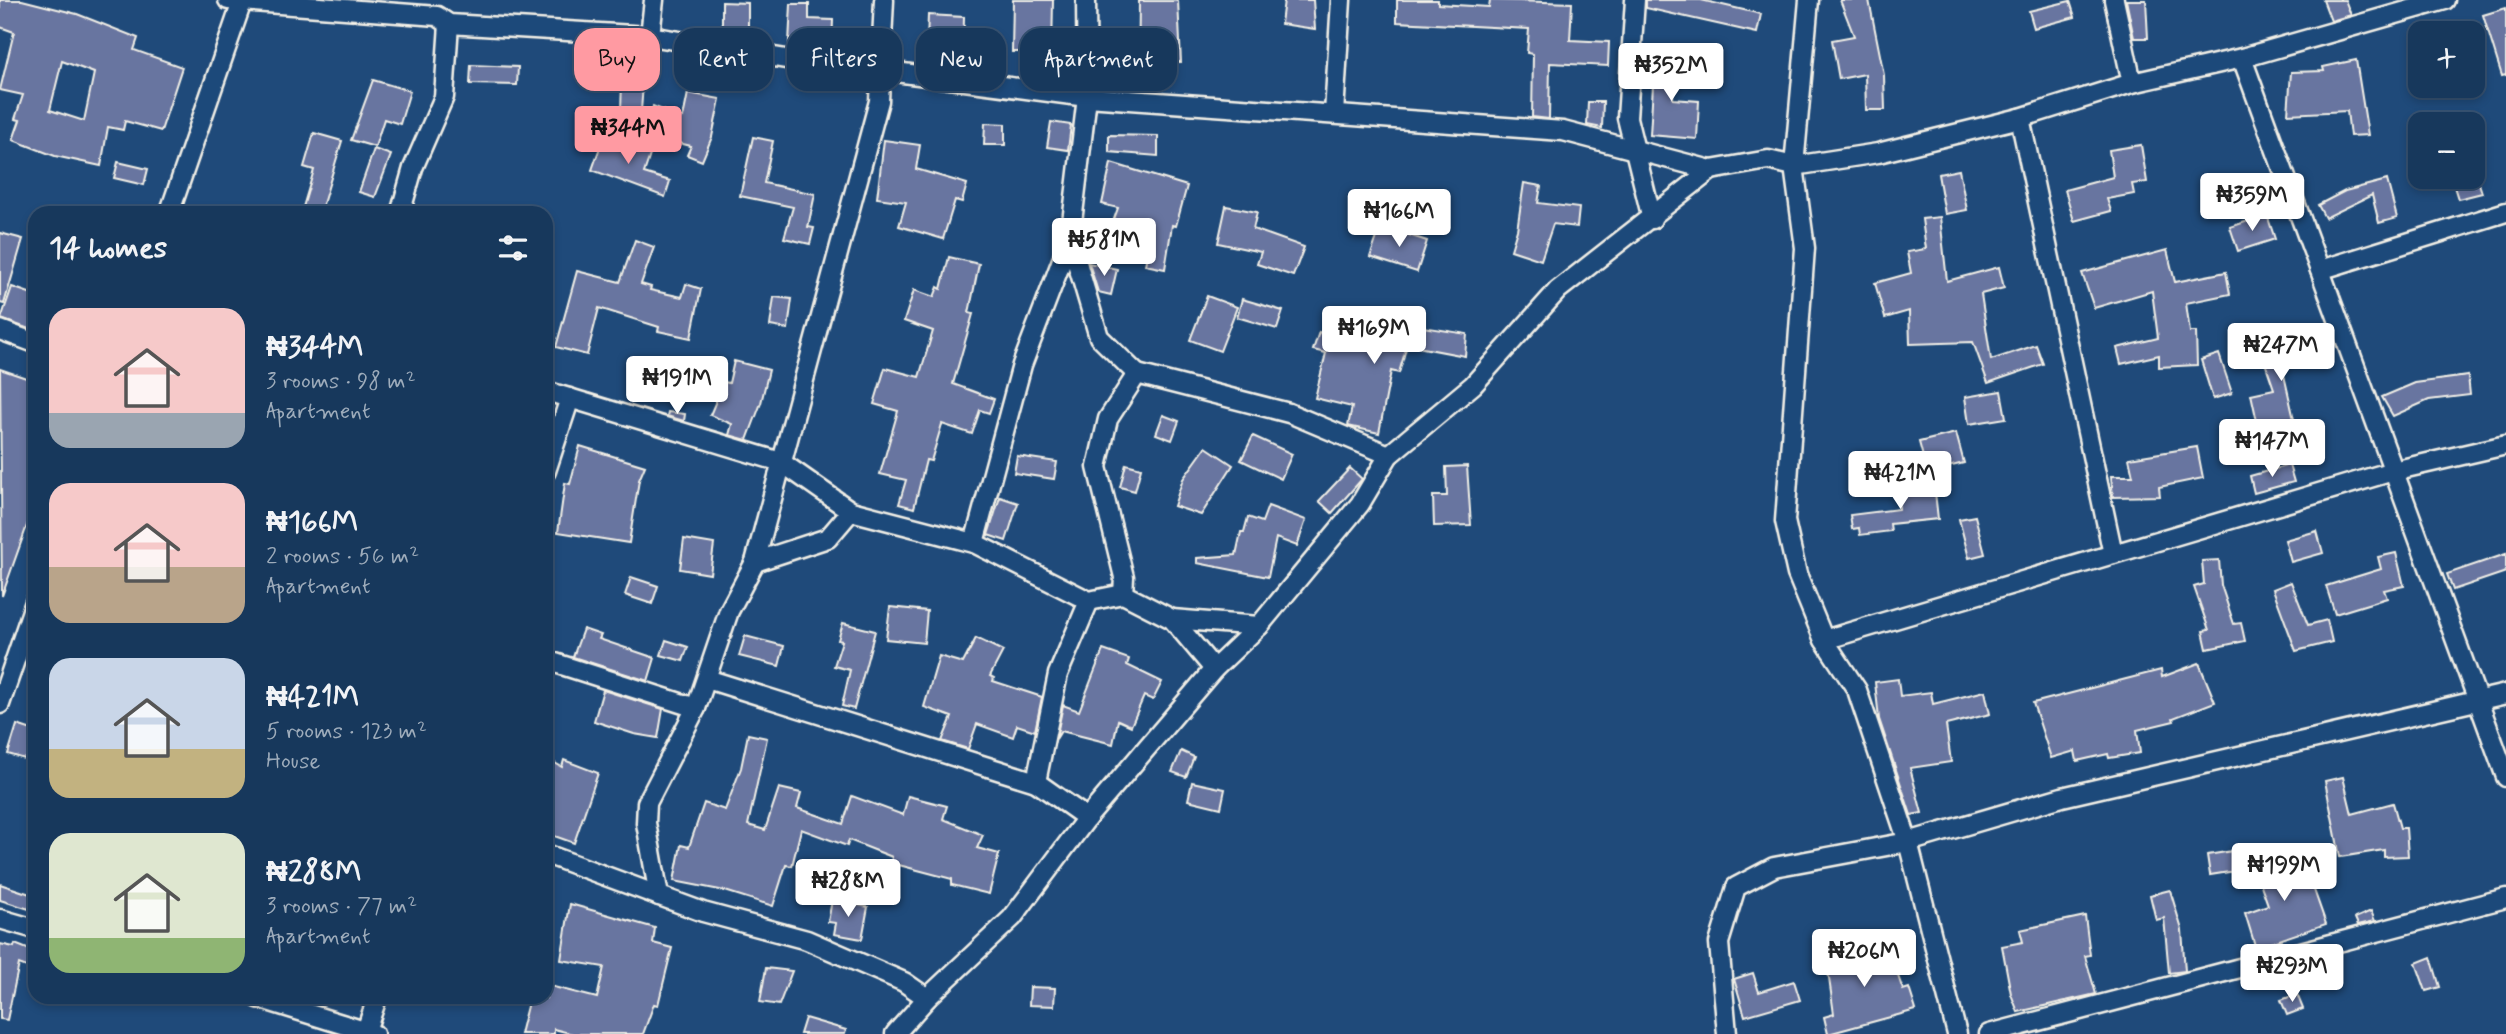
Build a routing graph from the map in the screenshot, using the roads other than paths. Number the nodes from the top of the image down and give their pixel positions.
1 (654, 0) edge
2 (884, 0) edge
3 (1086, 0) edge
4 (1341, 0) edge
5 (1635, 0) edge
6 (1809, 0) edge
7 (2114, 0) edge
8 (2445, 0) edge
9 (235, 1) edge
10 (449, 24) junction
11 (651, 28) edge
12 (882, 28) edge
13 (574, 31) edge
14 (660, 38) edge
15 (2242, 58) junction
16 (787, 59) edge
17 (902, 73) edge
18 (2132, 83) junction
19 (879, 91) edge
20 (1087, 97) junction
21 (1335, 114) junction
22 (2020, 118) junction
23 (1636, 152) junction
24 (1794, 166) junction
25 (1711, 170) junction
26 (171, 206) edge
27 (402, 206) edge
28 (2506, 212) edge
29 (1652, 219) junction
30 (1070, 239) junction
31 (2320, 270) junction
32 (0, 330) edge
33 (28, 340) edge
34 (1137, 374) junction
35 (553, 393) edge
36 (570, 398) junction
37 (2506, 445) edge
38 (553, 450) edge
39 (1389, 455) junction
40 (782, 462) junction
41 (2393, 471) junction
42 (852, 511) junction
43 (974, 543) junction
44 (2113, 554) junction
45 (755, 562) junction
46 (1123, 594) junction
47 (1089, 601) junction
48 (1172, 619) junction
49 (28, 622) edge
50 (1259, 626) junction
51 (1825, 640) junction
52 (553, 662) edge
53 (1214, 669) junction
54 (707, 678) junction
55 (2506, 694) edge
56 (2478, 701) junction
57 (0, 704) edge
58 (696, 708) junction
59 (2506, 777) edge
60 (1036, 782) junction
61 (1087, 818) junction
62 (1908, 842) junction
63 (553, 857) edge
64 (659, 896) junction
65 (2506, 898) edge
66 (0, 919) edge
67 (28, 927) edge
68 (927, 998) junction
69 (277, 1004) edge
70 (376, 1004) edge
71 (370, 1033) edge
72 (895, 1034) edge
73 (1727, 1034) edge
74 (1957, 1034) edge
75 (1989, 1034) edge

1 - 11 street
2 - 12 street
3 - 20 street
4 - 21 street
5 - 23 street
6 - 24 street
7 - 18 street
8 - 15 street
9 - 10 street
9 - 26 street
10 - 13 street
10 - 27 street
14 - 16 street
15 - 18 street
15 - 31 street
17 - 20 street
18 - 22 street
19 - 40 street
20 - 21 street
20 - 30 street
21 - 23 street
22 - 24 street
22 - 44 street
23 - 25 street
23 - 29 street
24 - 25 street
24 - 51 street
25 - 29 street
28 - 31 street
29 - 39 street
30 - 34 street
30 - 43 street
31 - 41 street
32 - 33 street
34 - 39 street
34 - 46 street
35 - 36 street
36 - 38 street
36 - 40 street
37 - 41 street
39 - 50 street
40 - 42 street
40 - 45 street
41 - 44 street
41 - 56 street
42 - 43 street
42 - 45 street
43 - 47 street
44 - 51 street
45 - 54 street
46 - 47 street
46 - 48 street
47 - 60 street
48 - 50 street
48 - 53 street
49 - 57 street
50 - 53 street
51 - 62 street
52 - 58 street
53 - 61 street
54 - 58 street
54 - 60 street
55 - 56 street
56 - 59 street
56 - 62 street
58 - 64 street
60 - 61 street
61 - 68 street
62 - 73 street
62 - 74 street
63 - 64 street
64 - 68 street
65 - 75 street
66 - 67 street
68 - 72 street
69 - 71 street
70 - 71 street

